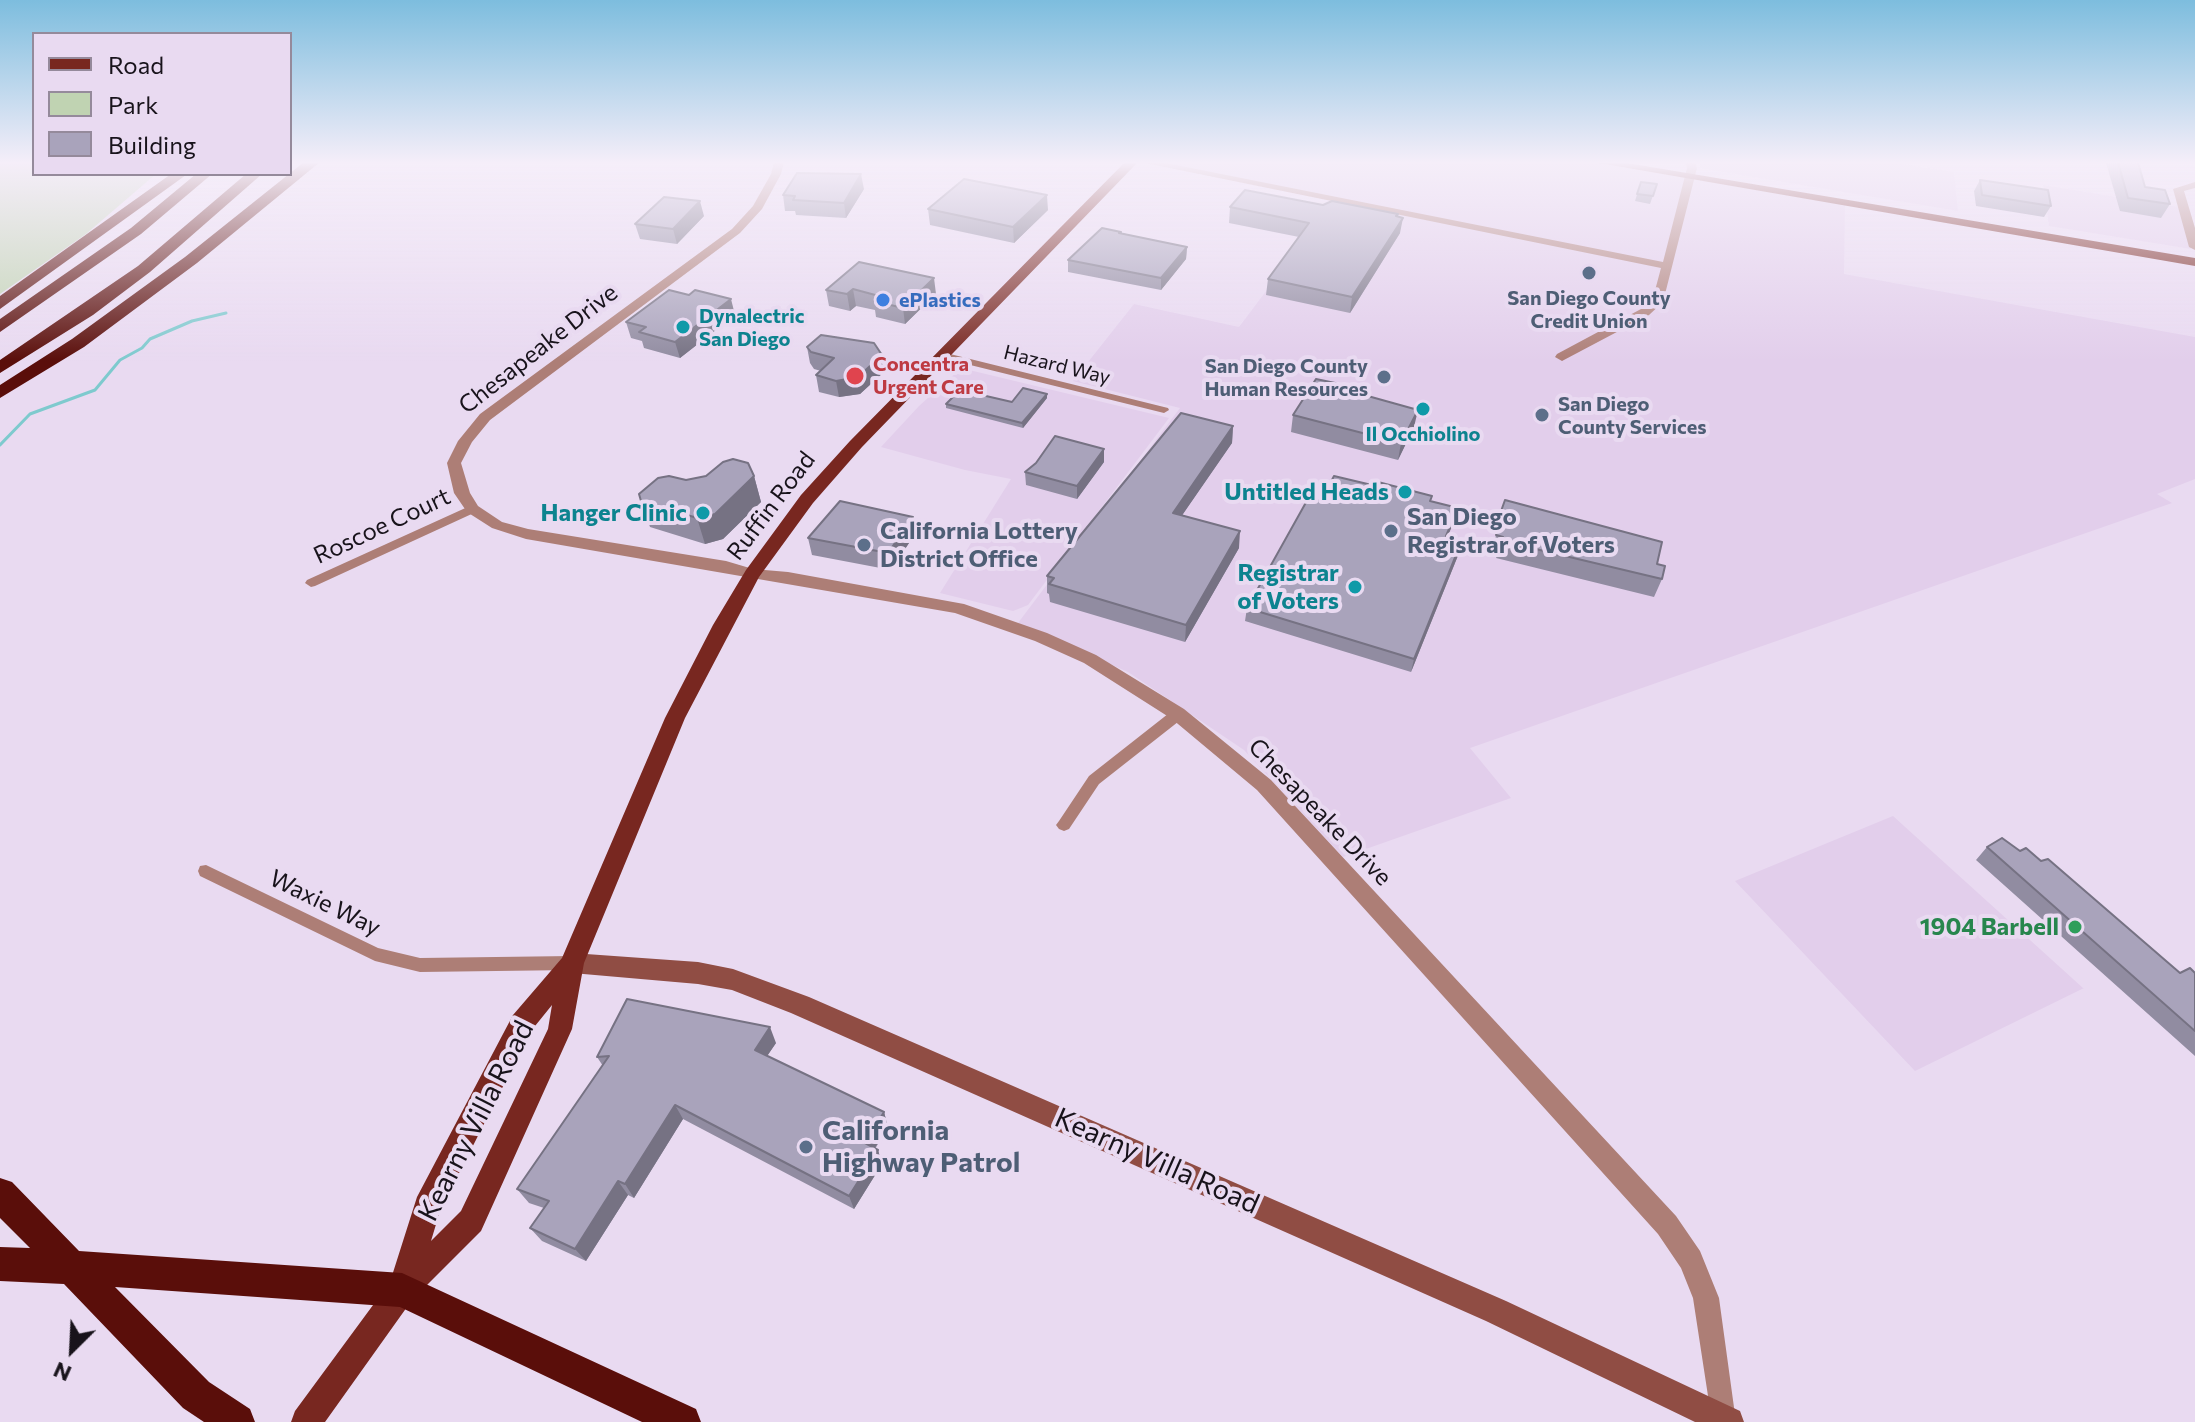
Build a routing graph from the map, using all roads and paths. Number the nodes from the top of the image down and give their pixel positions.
1 (108, 228) edge
2 (139, 228) edge
3 (191, 228) edge
4 (222, 228) edge
5 (230, 228) edge
6 (738, 228) edge
7 (1067, 228) edge
8 (1478, 228) edge
9 (1676, 228) edge
10 (2013, 228) edge
11 (2065, 228) edge
12 (2189, 228) edge
13 (2195, 249) edge
14 (2195, 262) edge
15 (1667, 266) junction
16 (164, 281) junction
17 (0, 304) edge
18 (0, 327) edge
19 (942, 355) junction
20 (1562, 357) dead end
21 (0, 368) edge
22 (0, 393) edge
23 (1164, 410) dead end
24 (472, 509) junction
25 (752, 574) junction
26 (311, 583) dead end
27 (1178, 714) junction
28 (1064, 825) dead end
29 (206, 871) dead end
30 (572, 963) junction
31 (6, 1203) edge
32 (0, 1264) edge
33 (402, 1290) junction
34 (1733, 1421) edge
35 (237, 1422) edge
36 (306, 1422) edge
37 (683, 1422) edge

1 - 17 highway
2 - 18 highway
3 - 21 highway
4 - 16 highway
5 - 16 highway
6 - 24 street, Chesapeake Drive
7 - 19 main road, Ruffin Road
8 - 15 street
9 - 15 street
10 - 14 main road
11 - 13 main road
12 - 13 street
15 - 20 street
16 - 22 highway
19 - 23 street, Hazard Way
19 - 25 main road, Ruffin Road
24 - 25 street, Chesapeake Drive
24 - 26 street, Roscoe Court
25 - 27 street, Chesapeake Drive
25 - 30 main road, Ruffin Road
27 - 28 street
27 - 34 street, Chesapeake Drive
29 - 30 street, Waxie Way
30 - 33 main road, Kearny Villa Road
30 - 33 main road, Kearny Villa Road
30 - 34 main road, Kearny Villa Road
31 - 35 highway
32 - 33 highway
33 - 36 main road, Kearny Villa Road
33 - 37 highway

